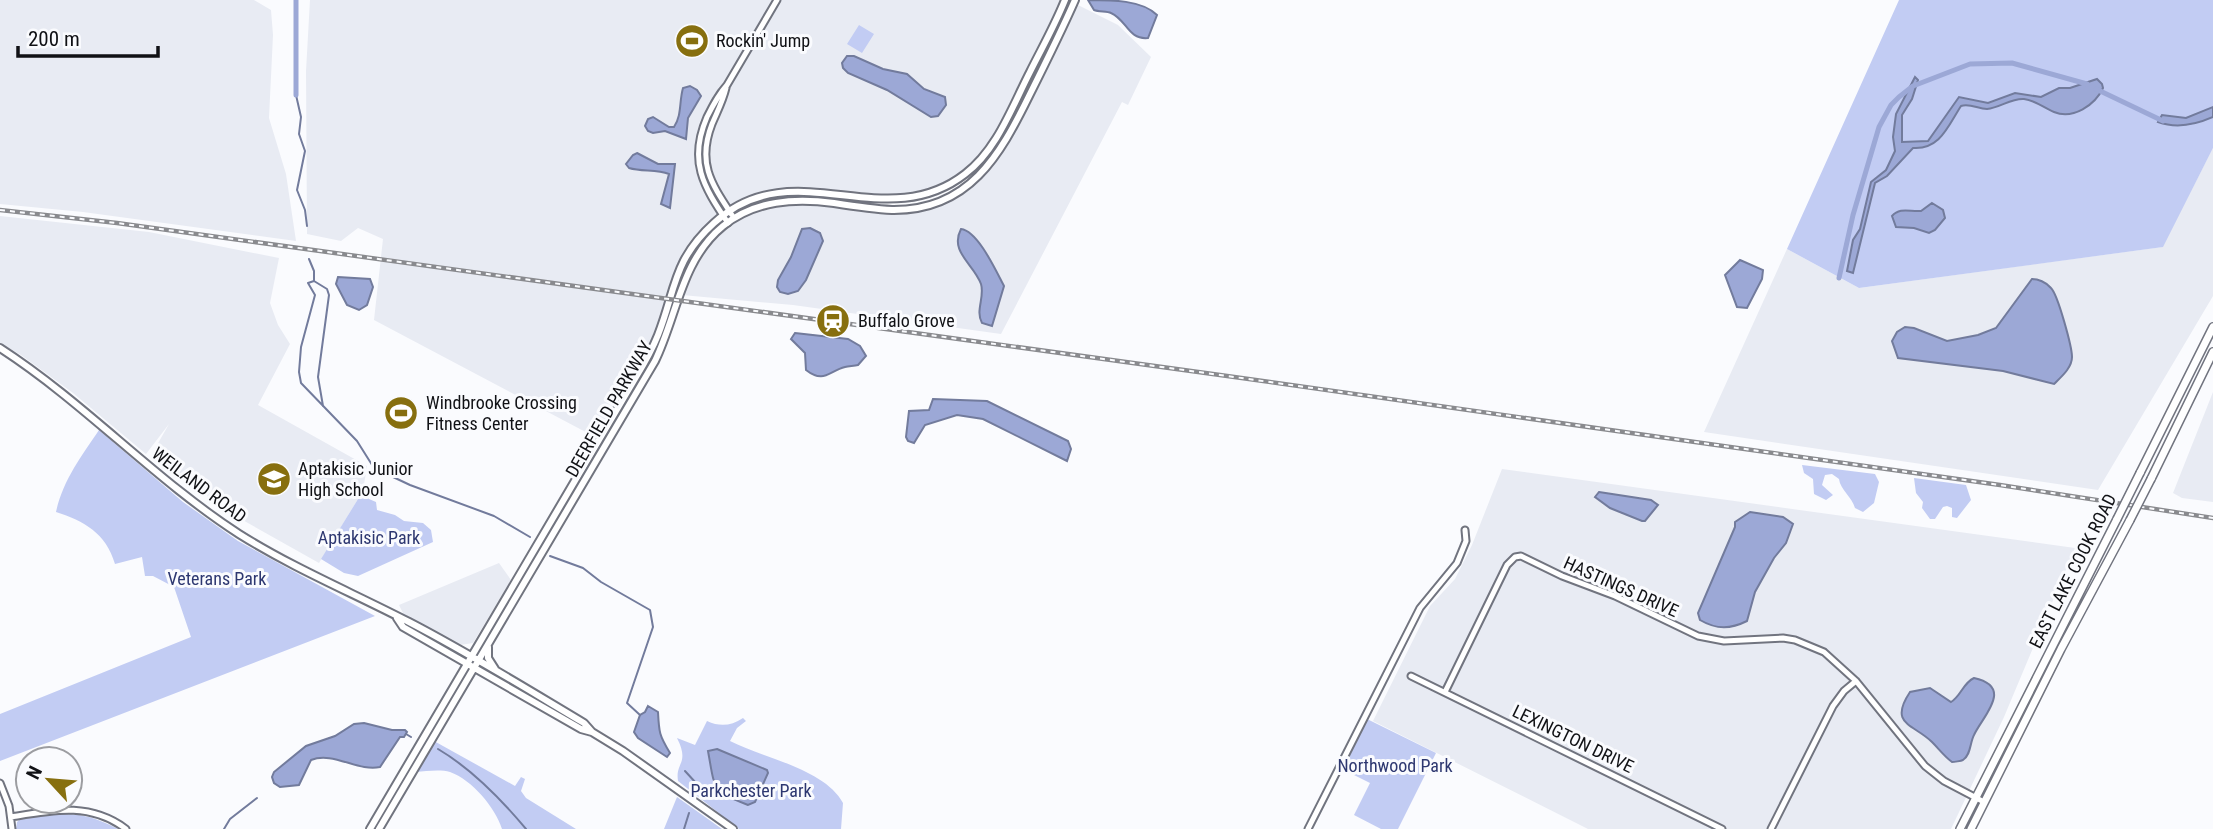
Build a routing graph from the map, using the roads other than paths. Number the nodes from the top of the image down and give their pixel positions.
1 (777, 0) edge
2 (1065, 0) edge
3 (1075, 0) edge
4 (726, 213) junction
5 (731, 221) junction
6 (2213, 327) edge
7 (0, 348) edge
8 (2213, 352) edge
9 (1465, 530) dead end
10 (489, 642) junction
11 (472, 663) junction
12 (498, 673) junction
13 (1411, 676) dead end
14 (1856, 681) junction
15 (1445, 692) junction
16 (592, 732) junction
17 (0, 783) edge
18 (1975, 797) junction
19 (1984, 803) junction
20 (11, 817) junction
21 (12, 829) edge
22 (126, 829) edge
23 (370, 829) edge
24 (379, 829) edge
25 (733, 829) edge
26 (1308, 829) edge
27 (1722, 829) edge
28 (1771, 829) edge
29 (1960, 829) edge
30 (1971, 829) edge

1 - 4 street
2 - 4 main road, DEERFIELD PARKWAY
3 - 5 main road, DEERFIELD PARKWAY
4 - 5 street
4 - 11 main road, DEERFIELD PARKWAY
5 - 10 main road, DEERFIELD PARKWAY
6 - 18 main road, EAST LAKE COOK ROAD, bridge
7 - 11 main road, WEILAND ROAD
8 - 19 main road, EAST LAKE COOK ROAD, bridge
9 - 26 street
10 - 11 main road, DEERFIELD PARKWAY
10 - 12 main road
11 - 12 main road, WEILAND ROAD
11 - 16 main road, WEILAND ROAD
11 - 23 main road, DEERFIELD PARKWAY
11 - 24 main road, DEERFIELD PARKWAY
12 - 16 main road, WEILAND ROAD
13 - 15 street, LEXINGTON DRIVE
14 - 15 street, HASTINGS DRIVE
14 - 18 street
14 - 28 street
15 - 27 street, LEXINGTON DRIVE
16 - 25 main road, WEILAND ROAD
17 - 20 street
18 - 19 street
18 - 29 main road, EAST LAKE COOK ROAD
19 - 30 main road, EAST LAKE COOK ROAD
20 - 21 street
20 - 22 street

